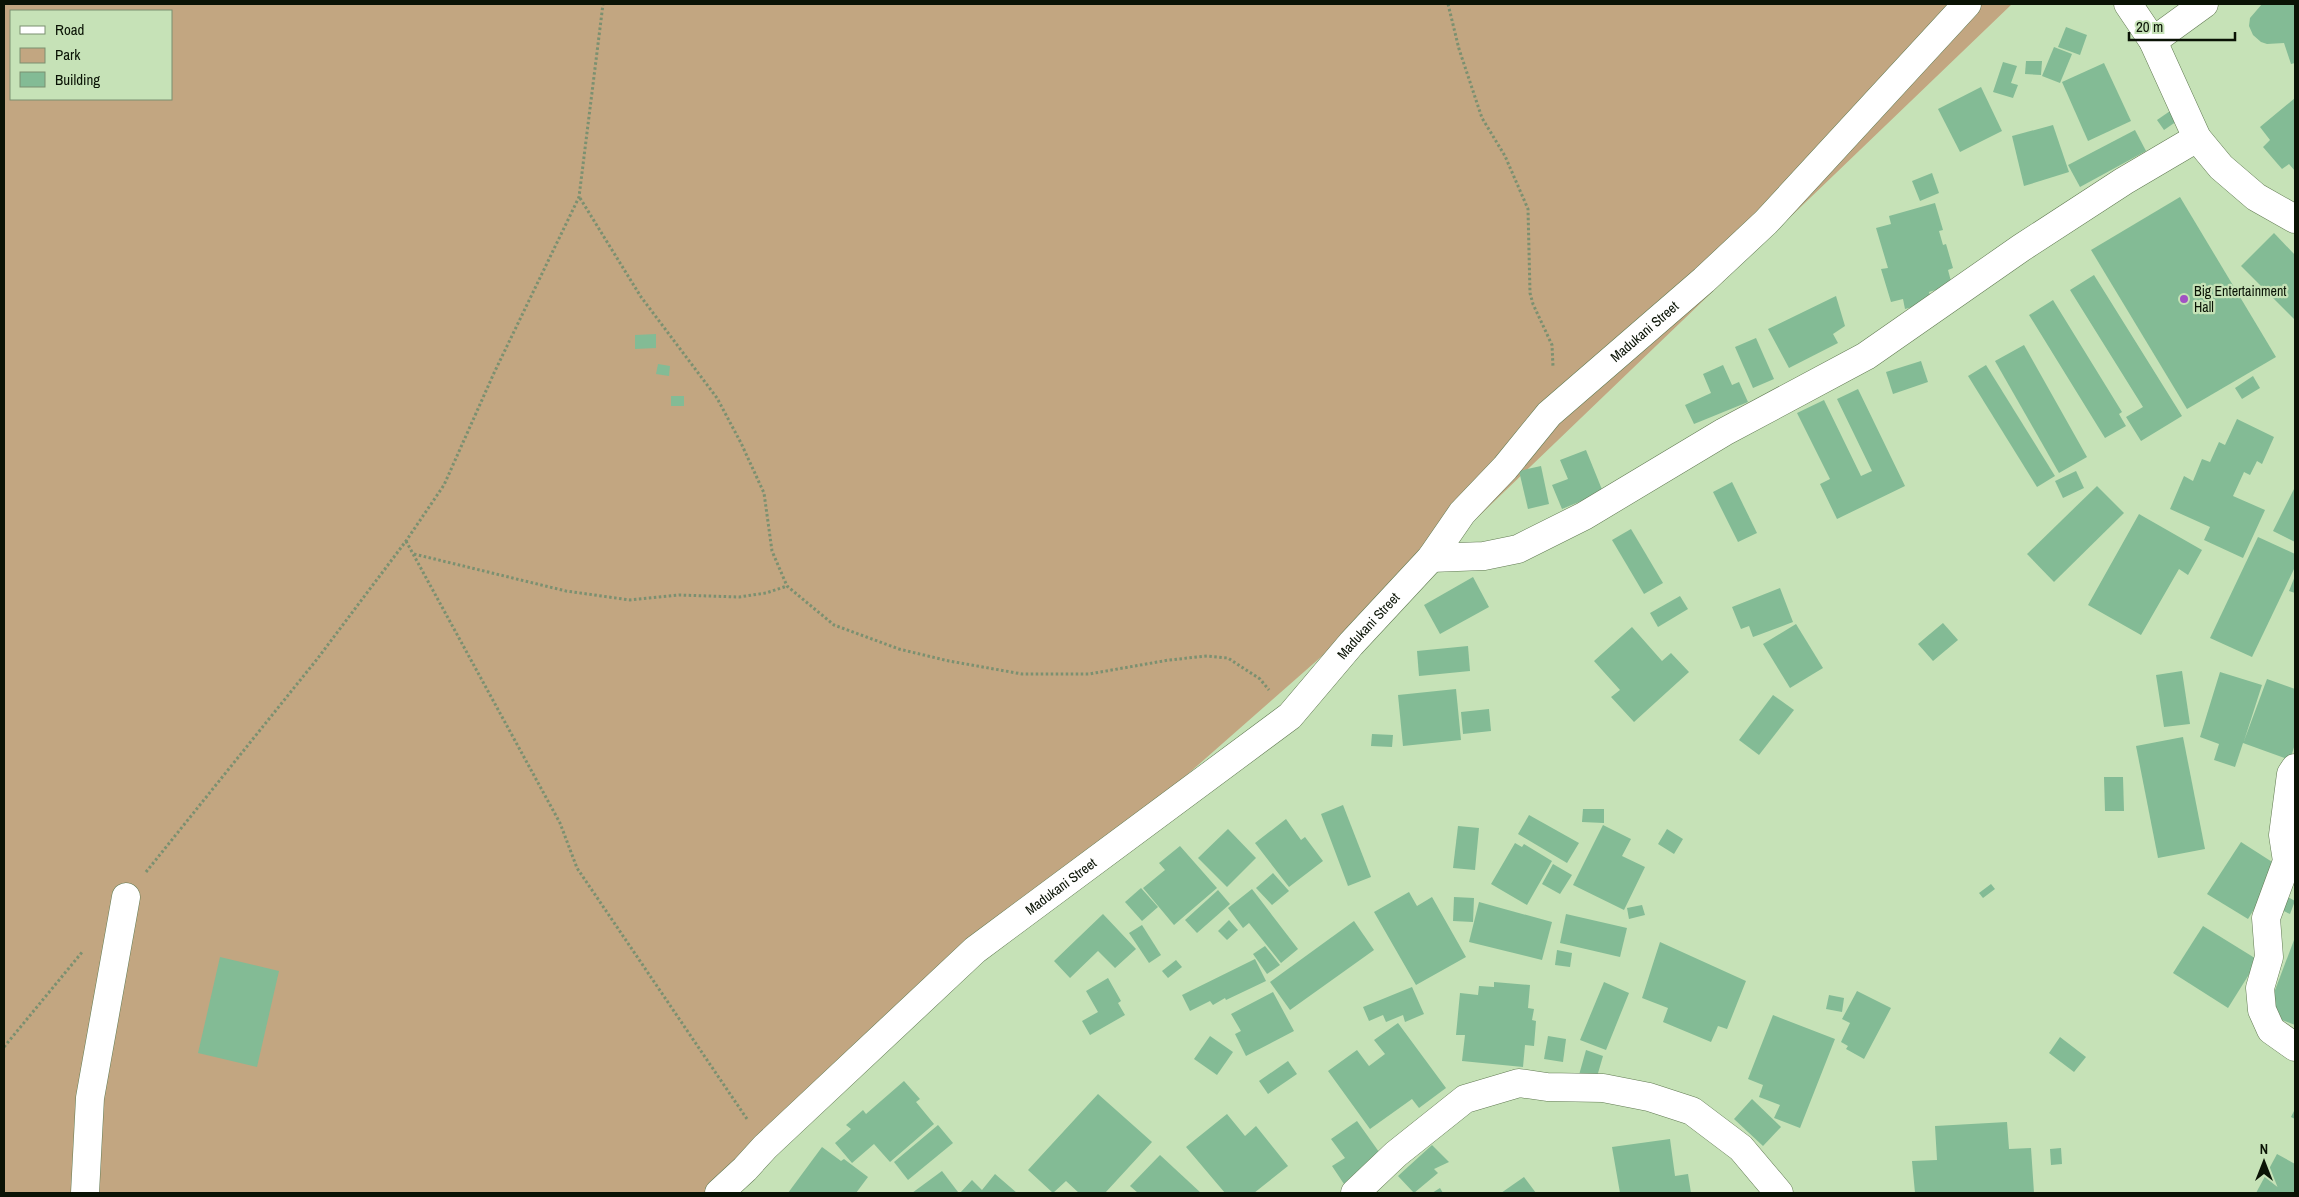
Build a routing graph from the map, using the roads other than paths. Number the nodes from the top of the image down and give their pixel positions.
1 (1967, 4) edge
2 (2128, 4) edge
3 (2204, 4) edge
4 (2153, 41) junction
5 (2197, 138) junction
6 (2295, 219) edge
7 (1431, 558) junction
8 (2295, 768) edge
9 (126, 897) road end
10 (2295, 1047) edge
11 (85, 1193) edge
12 (719, 1193) edge
13 (1355, 1193) edge
14 (1779, 1193) edge

1 - 7 street, Madukani Street
2 - 4 street
3 - 4 street
4 - 5 street
5 - 6 street
5 - 7 street
7 - 12 street, Madukani Street
8 - 10 street
9 - 11 street
13 - 14 street

